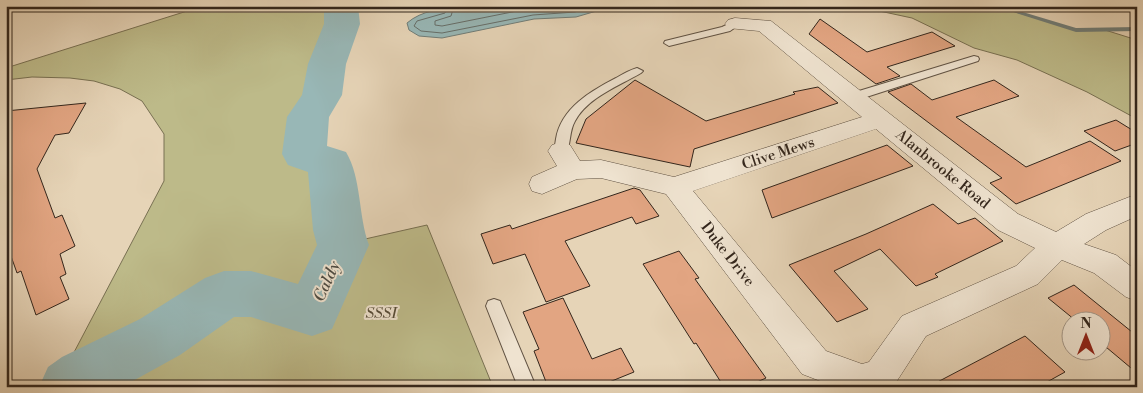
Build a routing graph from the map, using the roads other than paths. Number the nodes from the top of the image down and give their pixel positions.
1 (734, 24) joint
2 (669, 43) dead end
3 (974, 60) dead end
4 (637, 71) dead end
5 (853, 97) junction
6 (880, 119) junction
7 (567, 161) junction
8 (542, 184) dead end
9 (675, 187) junction
10 (1137, 204) edge
11 (1057, 246) junction
12 (1137, 288) edge
13 (494, 306) dead end
14 (865, 383) edge
15 (527, 387) edge

1 - 2 lane
1 - 5 street, Alanbrooke Road
3 - 5 lane
4 - 7 lane
5 - 6 street, Alanbrooke Road
6 - 9 street, Clive Mews
6 - 11 street, Alanbrooke Road
7 - 8 street
7 - 9 street
9 - 14 street, Duke Drive
10 - 11 street
11 - 12 street, Alanbrooke Road
11 - 14 street
13 - 15 lane

